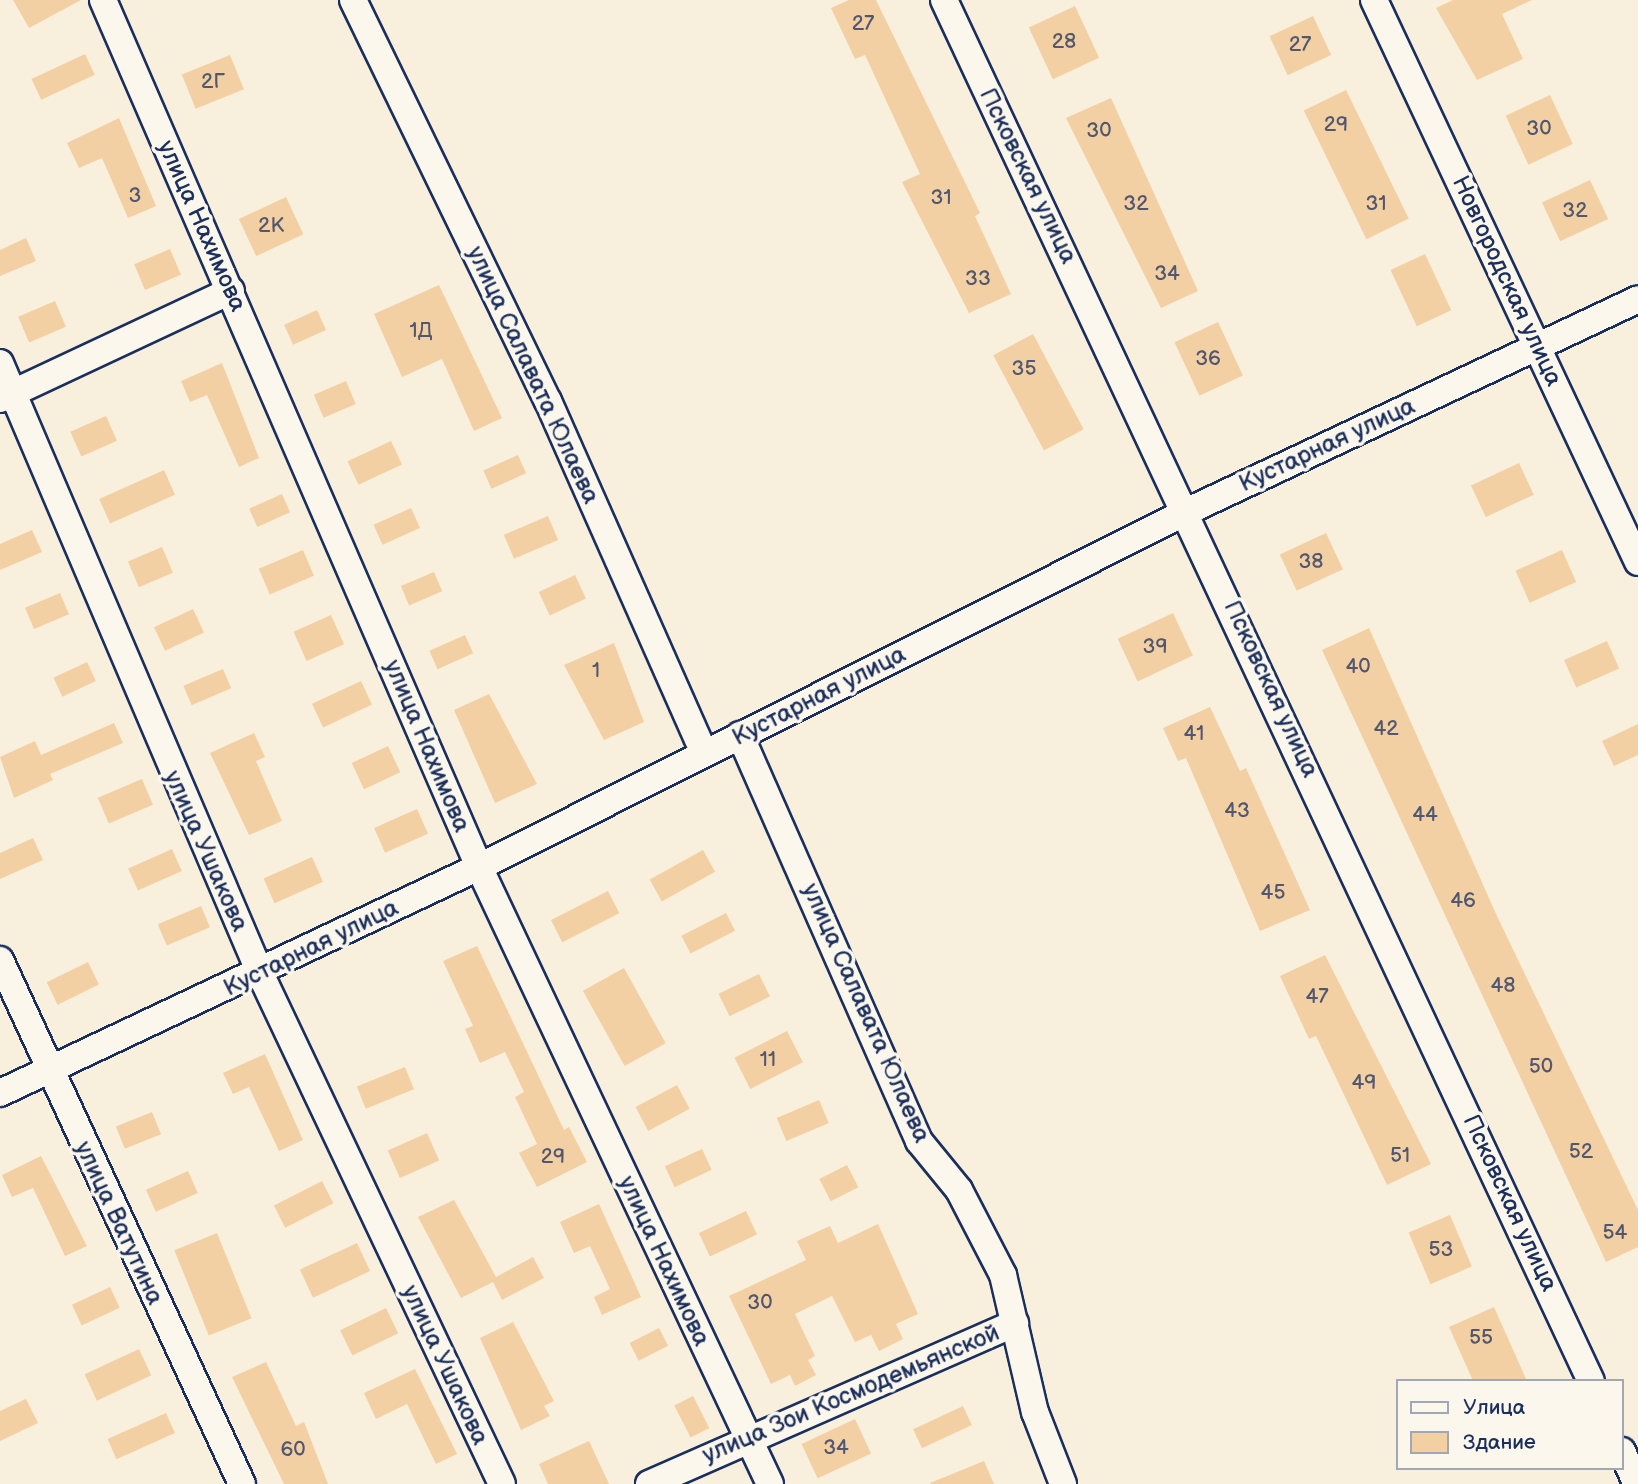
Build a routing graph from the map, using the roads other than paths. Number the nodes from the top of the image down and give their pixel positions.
1 (103, 0) edge
2 (353, 0) edge
3 (944, 0) edge
4 (1374, 0) edge
5 (231, 292) junction
6 (1638, 299) edge
7 (1538, 346) junction
8 (0, 363) edge
9 (7, 396) edge
10 (1188, 510) junction
11 (1638, 562) edge
12 (740, 735) junction
13 (704, 753) junction
14 (479, 867) junction
15 (0, 960) edge
16 (260, 973) junction
17 (48, 1070) junction
18 (0, 1093) edge
19 (1015, 1324) junction
20 (1590, 1379) edge
21 (747, 1436) junction
22 (1624, 1455) edge
23 (242, 1484) edge
24 (502, 1484) edge
25 (649, 1484) edge
26 (769, 1484) edge
27 (1063, 1484) edge
28 (1637, 1484) edge

1 - 5 street, улица Нахимова
2 - 13 street, улица Салавата Юлаева
3 - 10 street, Псковская улица
4 - 7 street, Новгородская улица
5 - 9 street
5 - 14 street, улица Нахимова
6 - 7 street, Кустарная улица
7 - 10 street, Кустарная улица
7 - 11 street, Новгородская улица
8 - 9 street, улица Ушакова
9 - 16 street, улица Ушакова
10 - 12 street, Кустарная улица
10 - 20 street, Псковская улица
12 - 13 street, Кустарная улица
12 - 19 street, улица Салавата Юлаева
13 - 14 street, Кустарная улица
14 - 16 street, Кустарная улица
14 - 21 street, улица Нахимова
15 - 17 street, улица Ватутина
16 - 17 street, Кустарная улица
16 - 24 street, улица Ушакова
17 - 18 street, Кустарная улица
17 - 23 street, улица Ватутина
19 - 21 street, улица Зои Космодемьянской
19 - 27 street, улица Салавата Юлаева
21 - 25 street, улица Зои Космодемьянской
21 - 26 street, улица Нахимова
22 - 28 street

